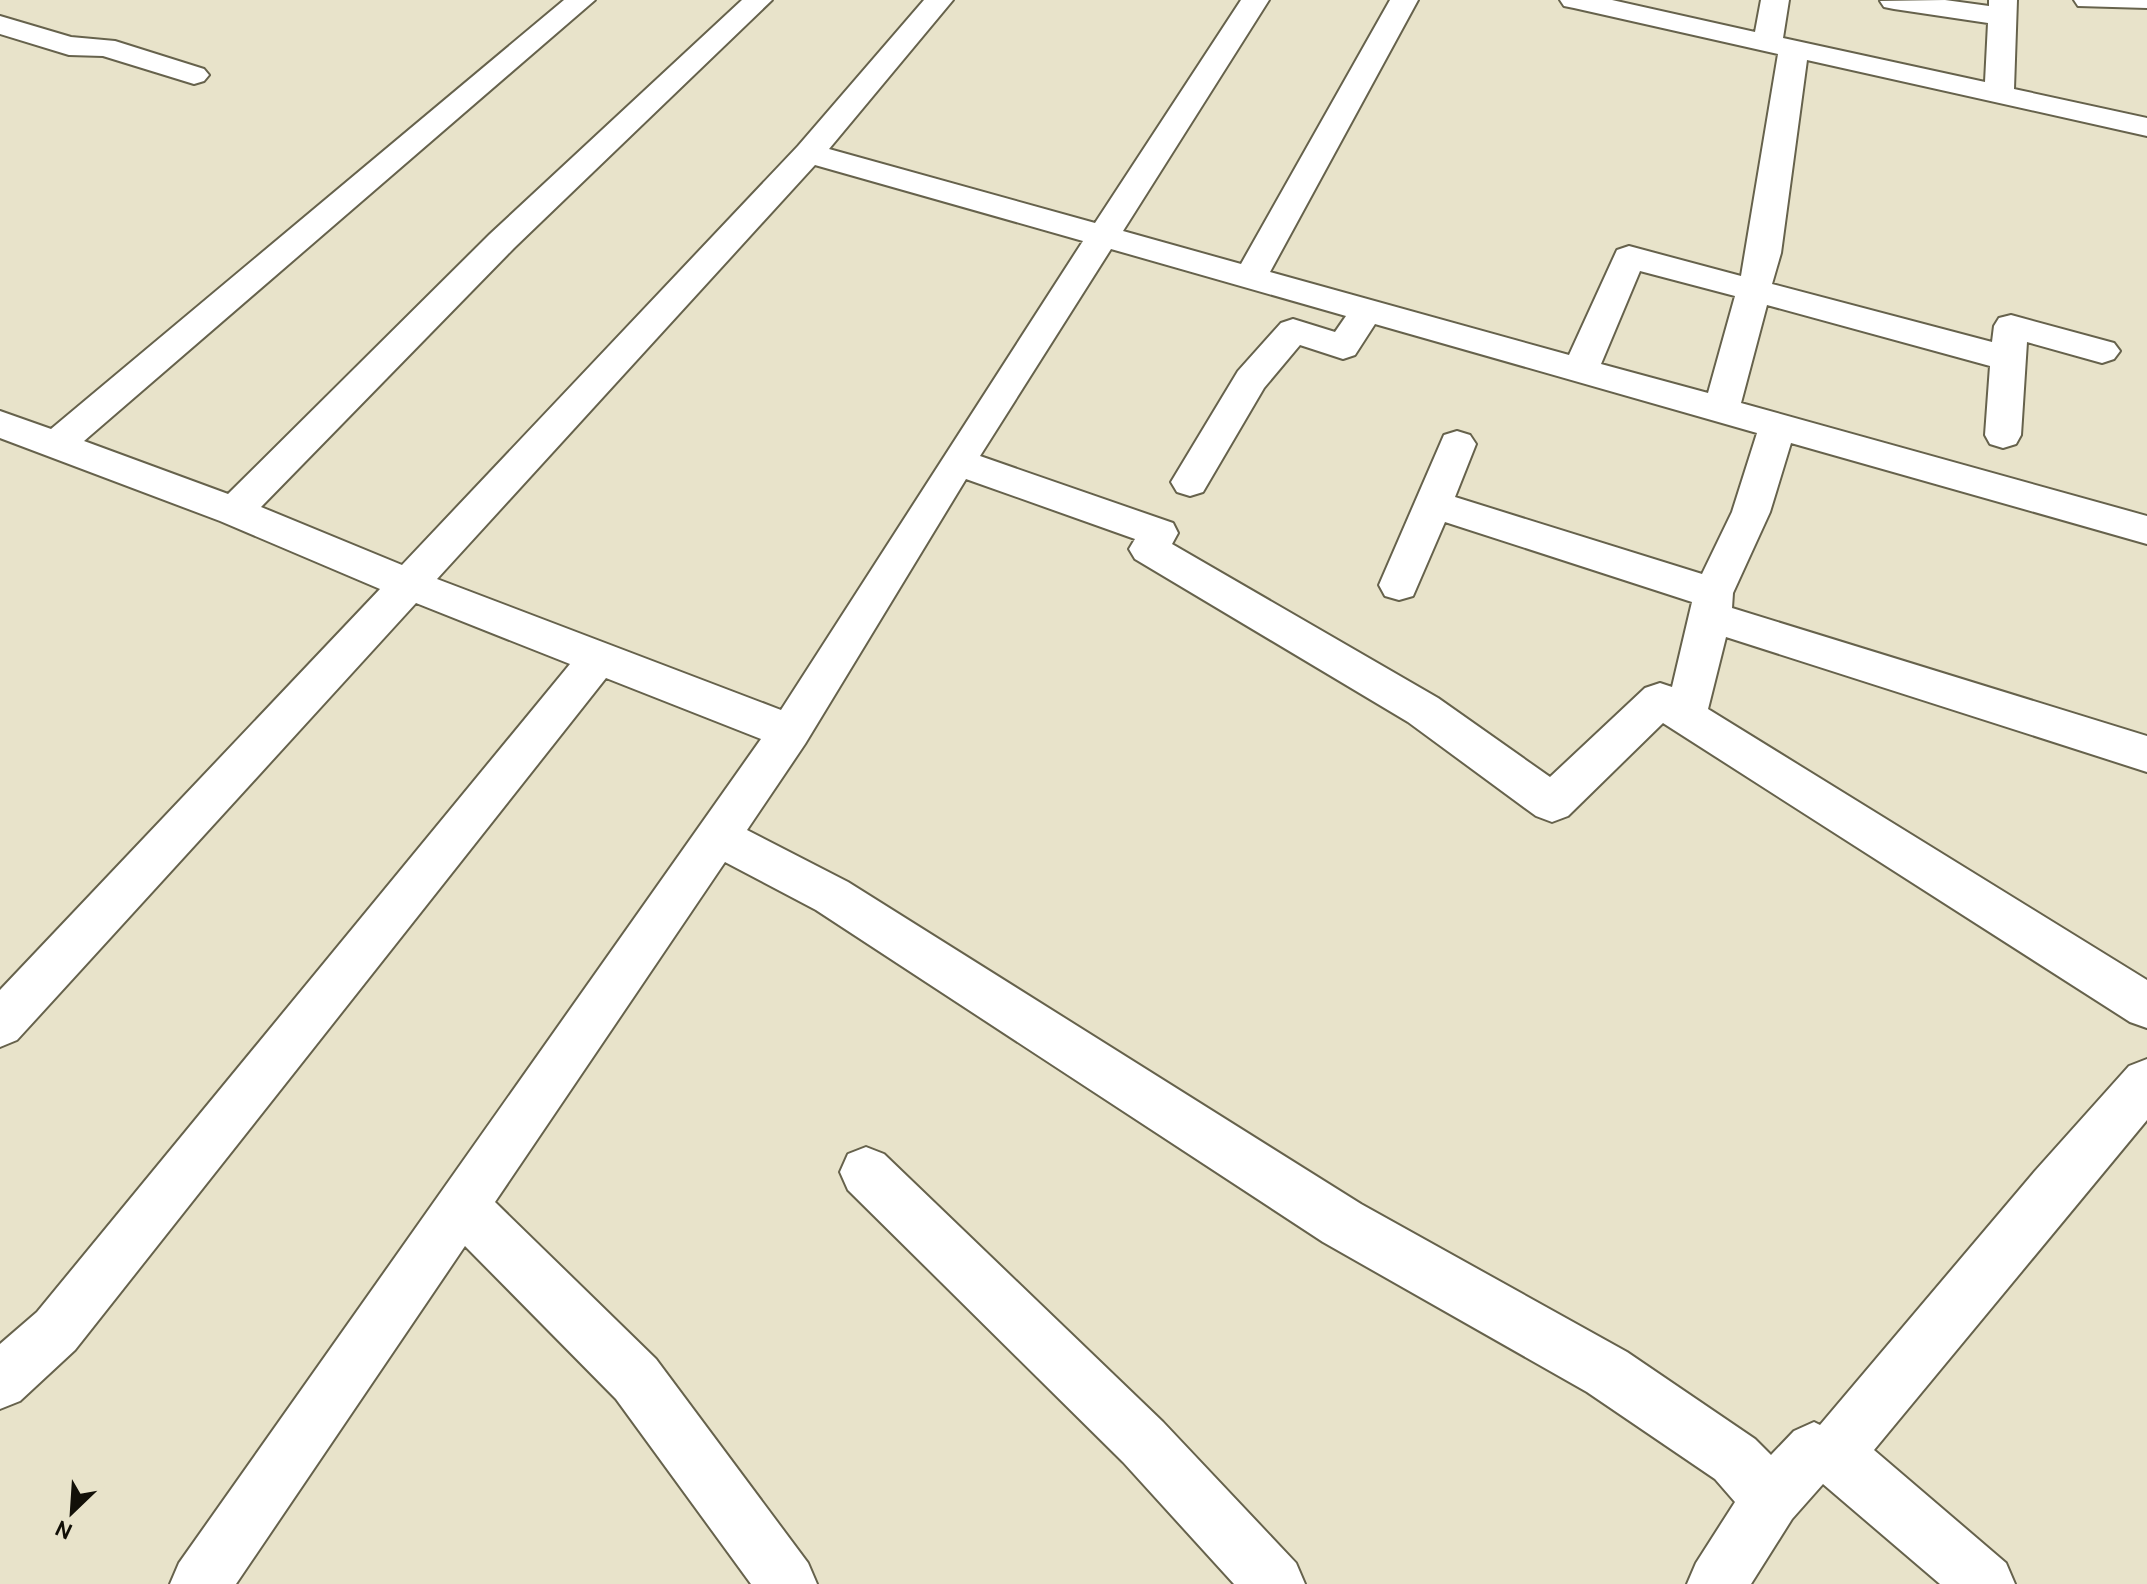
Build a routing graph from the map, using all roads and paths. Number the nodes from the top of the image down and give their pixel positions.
1 (581, 0) edge
2 (758, 0) edge
3 (939, 0) edge
4 (1255, 0) edge
5 (1404, 0) edge
6 (1574, 0) edge
7 (1775, 0) edge
8 (2088, 0) edge
9 (2145, 0) edge
10 (1894, 1) edge
11 (2003, 8) edge
12 (0, 25) edge
13 (1781, 45) junction
14 (194, 75) dead end
15 (1999, 95) junction
16 (2147, 127) edge
17 (809, 153) junction
18 (1102, 234) junction
19 (1249, 279) junction
20 (1754, 291) junction
21 (1366, 311) junction
22 (2102, 351) dead end
23 (2010, 359) junction
24 (1580, 371) junction
25 (1721, 410) junction
26 (0, 424) edge
27 (1778, 426) junction
28 (2003, 435) dead end
29 (1457, 444) dead end
30 (56, 445) junction
31 (957, 462) junction
32 (1190, 482) dead end
33 (1433, 504) junction
34 (234, 511) junction
35 (2147, 530) edge
36 (408, 584) junction
37 (1399, 585) dead end
38 (1712, 605) junction
39 (600, 656) junction
40 (1685, 717) junction
41 (790, 732) junction
42 (2147, 754) edge
43 (717, 836) junction
44 (2147, 1006) edge
45 (0, 1024) edge
46 (2147, 1083) edge
47 (866, 1172) dead end
48 (460, 1205) junction
49 (0, 1381) edge
50 (1830, 1458) junction
51 (1771, 1498) junction
52 (200, 1584) edge
53 (787, 1584) edge
54 (1275, 1584) edge
55 (1717, 1584) edge
56 (1985, 1584) edge

1 - 30 street
2 - 34 street
3 - 17 street
4 - 18 street
5 - 19 street
6 - 13 street
7 - 13 street
8 - 9 street
10 - 11 street
11 - 15 street
12 - 14 street
13 - 15 street
13 - 20 street
15 - 16 street
17 - 18 street
17 - 36 street
18 - 19 street
18 - 31 street
19 - 21 street
20 - 23 street
20 - 24 street
20 - 25 street
21 - 24 street
21 - 32 street
22 - 23 street
23 - 28 street
24 - 25 street
25 - 27 street
26 - 30 street
27 - 35 street
27 - 38 street
29 - 33 street
30 - 34 street
31 - 40 street
31 - 41 street
33 - 37 street
33 - 38 street
34 - 36 street
36 - 39 street
36 - 45 street
38 - 40 street
38 - 42 street
39 - 41 street
39 - 49 street
40 - 44 street
41 - 43 street
43 - 48 street
43 - 51 street
46 - 50 street
47 - 54 street
48 - 52 street
48 - 53 street
50 - 51 street
50 - 56 street
51 - 55 street

